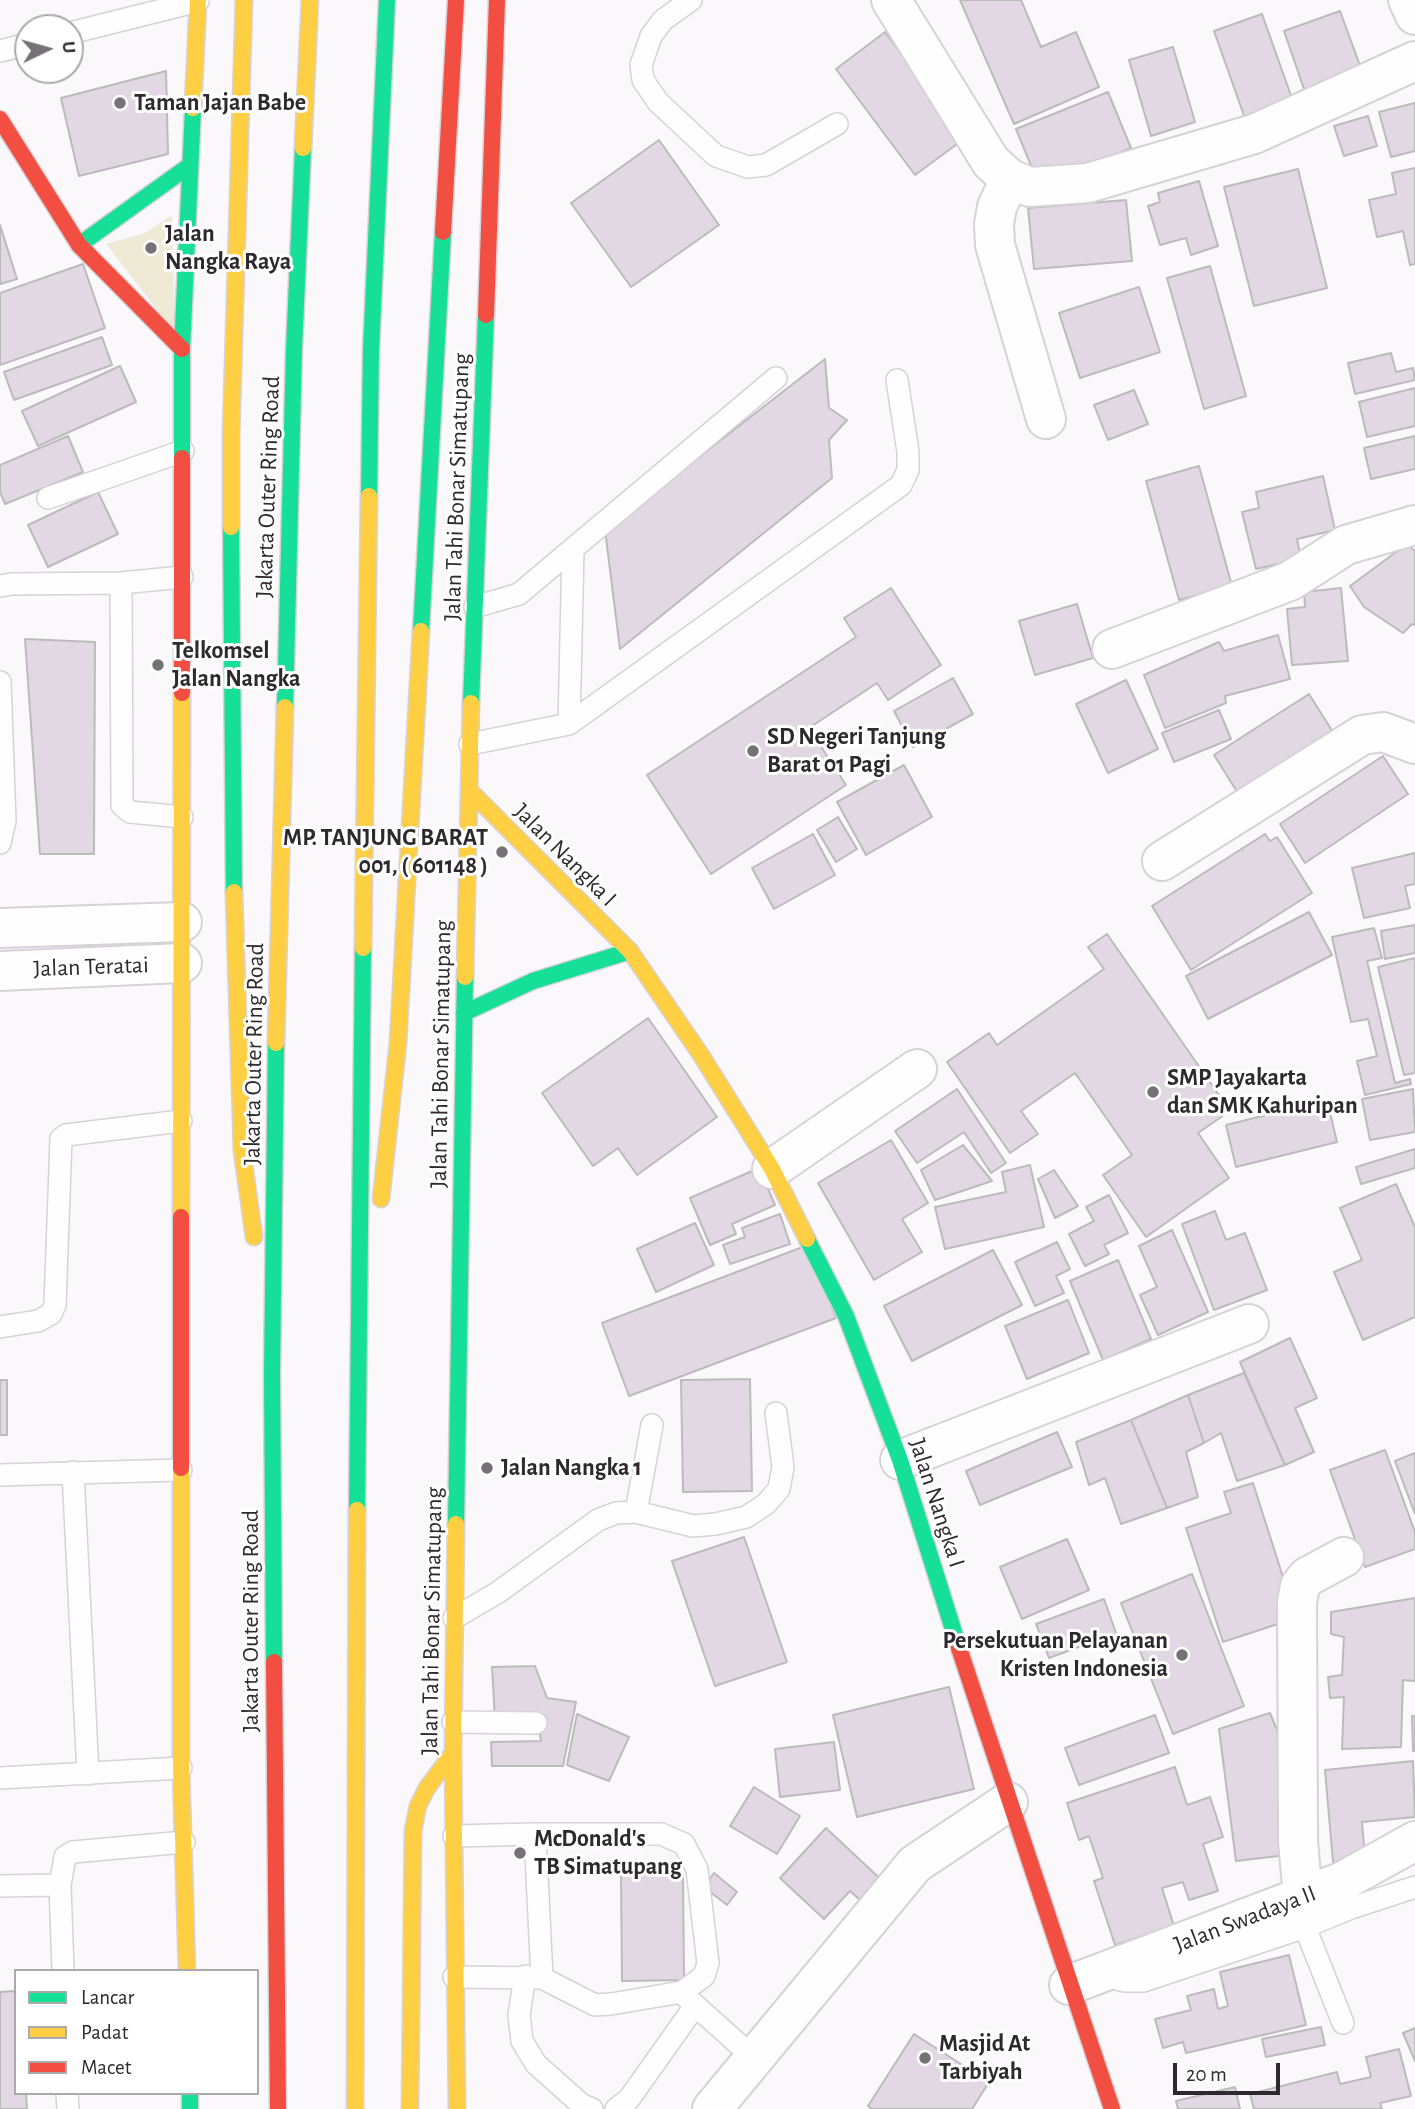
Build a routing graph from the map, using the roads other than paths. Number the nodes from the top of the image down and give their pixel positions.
1 (198, 0) edge
2 (244, 0) edge
3 (310, 0) edge
4 (387, 0) edge
5 (456, 0) edge
6 (497, 0) edge
7 (891, 0) edge
8 (1408, 0) edge
9 (688, 1) edge
10 (1415, 15) edge
11 (84, 29) edge
12 (1415, 61) edge
13 (0, 119) edge
14 (837, 124) dead end
15 (189, 166) junction
16 (1010, 179) junction
17 (79, 245) junction
18 (183, 349) junction
19 (776, 378) dead end
20 (897, 380) dead end
21 (1045, 419) dead end
22 (183, 451) junction
23 (48, 498) dead end
24 (1415, 525) edge
25 (573, 550) junction
26 (182, 578) junction
27 (121, 583) junction
28 (0, 586) edge
29 (475, 607) junction
30 (1112, 649) dead end
31 (0, 682) edge
32 (569, 724) junction
33 (470, 744) junction
34 (1415, 744) edge
35 (469, 790) junction
36 (182, 817) junction
37 (0, 843) edge
38 (1162, 862) dead end
39 (182, 922) junction
40 (0, 928) edge
41 (630, 951) junction
42 (182, 963) junction
43 (0, 971) edge
44 (464, 1013) junction
45 (917, 1069) dead end
46 (181, 1121) junction
47 (772, 1169) junction
48 (1249, 1324) dead end
49 (0, 1327) edge
50 (272, 1374) junction
51 (357, 1374) junction
52 (776, 1413) dead end
53 (652, 1425) dead end
54 (900, 1460) junction
55 (181, 1470) junction
56 (73, 1472) junction
57 (0, 1475) edge
58 (636, 1512) junction
59 (1344, 1557) dead end
60 (454, 1618) junction
61 (453, 1722) junction
62 (536, 1723) dead end
63 (453, 1752) junction
64 (181, 1768) junction
65 (88, 1774) junction
66 (0, 1778) edge
67 (1008, 1802) junction
68 (535, 1834) junction
69 (454, 1836) junction
70 (1415, 1841) edge
71 (184, 1842) junction
72 (60, 1885) junction
73 (0, 1886) edge
74 (1415, 1887) edge
75 (1346, 1895) junction
76 (1304, 1912) junction
77 (63, 1969) edge
78 (187, 1969) edge
79 (454, 1977) junction
80 (533, 1977) junction
81 (1085, 1980) junction
82 (688, 1999) junction
83 (1343, 2023) dead end
84 (755, 2059) junction
85 (278, 2109) edge
86 (355, 2109) edge
87 (410, 2109) edge
88 (457, 2109) edge
89 (592, 2109) edge
90 (616, 2109) edge
91 (712, 2109) edge
92 (1112, 2109) edge

1 - 11 lane
1 - 15 main road
2 - 50 main road
3 - 50 main road, Jakarta Outer Ring Road
4 - 51 main road
5 - 51 main road
6 - 29 main road, Jalan Tahi Bonar Simatupang
7 - 16 street
8 - 10 street
9 - 14 lane
12 - 16 street
13 - 17 main road
15 - 17 main road
15 - 18 main road
16 - 21 street
17 - 18 main road
18 - 22 main road
19 - 25 lane
20 - 32 lane
22 - 23 lane
22 - 26 main road
24 - 30 street
25 - 29 lane
25 - 32 lane
26 - 27 lane
26 - 36 main road
27 - 28 lane
27 - 36 lane
29 - 33 main road, Jalan Tahi Bonar Simatupang
31 - 37 lane
32 - 33 lane
33 - 35 main road, Jalan Tahi Bonar Simatupang
34 - 38 street
35 - 41 main road, Jalan Nangka I
35 - 44 main road, Jalan Tahi Bonar Simatupang
36 - 39 main road
39 - 40 street, Jalan Teratai
39 - 42 main road
41 - 44 main road
41 - 47 main road, Jalan Nangka I
42 - 43 street, Jalan Teratai
42 - 46 main road
44 - 60 main road, Jalan Tahi Bonar Simatupang
45 - 47 street
46 - 49 lane
46 - 55 main road
47 - 54 main road, Jalan Nangka I
48 - 54 street
50 - 85 main road, Jakarta Outer Ring Road
51 - 86 main road
52 - 58 lane
53 - 58 lane
54 - 67 main road, Jalan Nangka I
55 - 56 lane
55 - 64 main road
56 - 57 lane
56 - 65 lane
58 - 60 lane
59 - 76 street
60 - 61 main road, Jalan Tahi Bonar Simatupang
61 - 62 lane
61 - 63 main road, Jalan Tahi Bonar Simatupang
63 - 69 main road, Jalan Tahi Bonar Simatupang
63 - 87 main road
64 - 65 lane
64 - 71 main road
65 - 66 lane
67 - 81 main road, Jalan Nangka I
67 - 84 street
68 - 69 lane
68 - 80 lane
68 - 82 lane
69 - 79 main road, Jalan Tahi Bonar Simatupang
70 - 75 street, Jalan Swadaya II
71 - 72 lane
71 - 78 main road
72 - 73 lane
72 - 77 lane
74 - 75 lane
75 - 76 street, Jalan Swadaya II
76 - 81 street, Jalan Swadaya II
76 - 83 lane
79 - 80 lane
79 - 88 main road, Jalan Tahi Bonar Simatupang
80 - 82 lane
80 - 89 lane
81 - 92 main road, Jalan Nangka I
82 - 84 lane
82 - 90 lane
84 - 91 street

